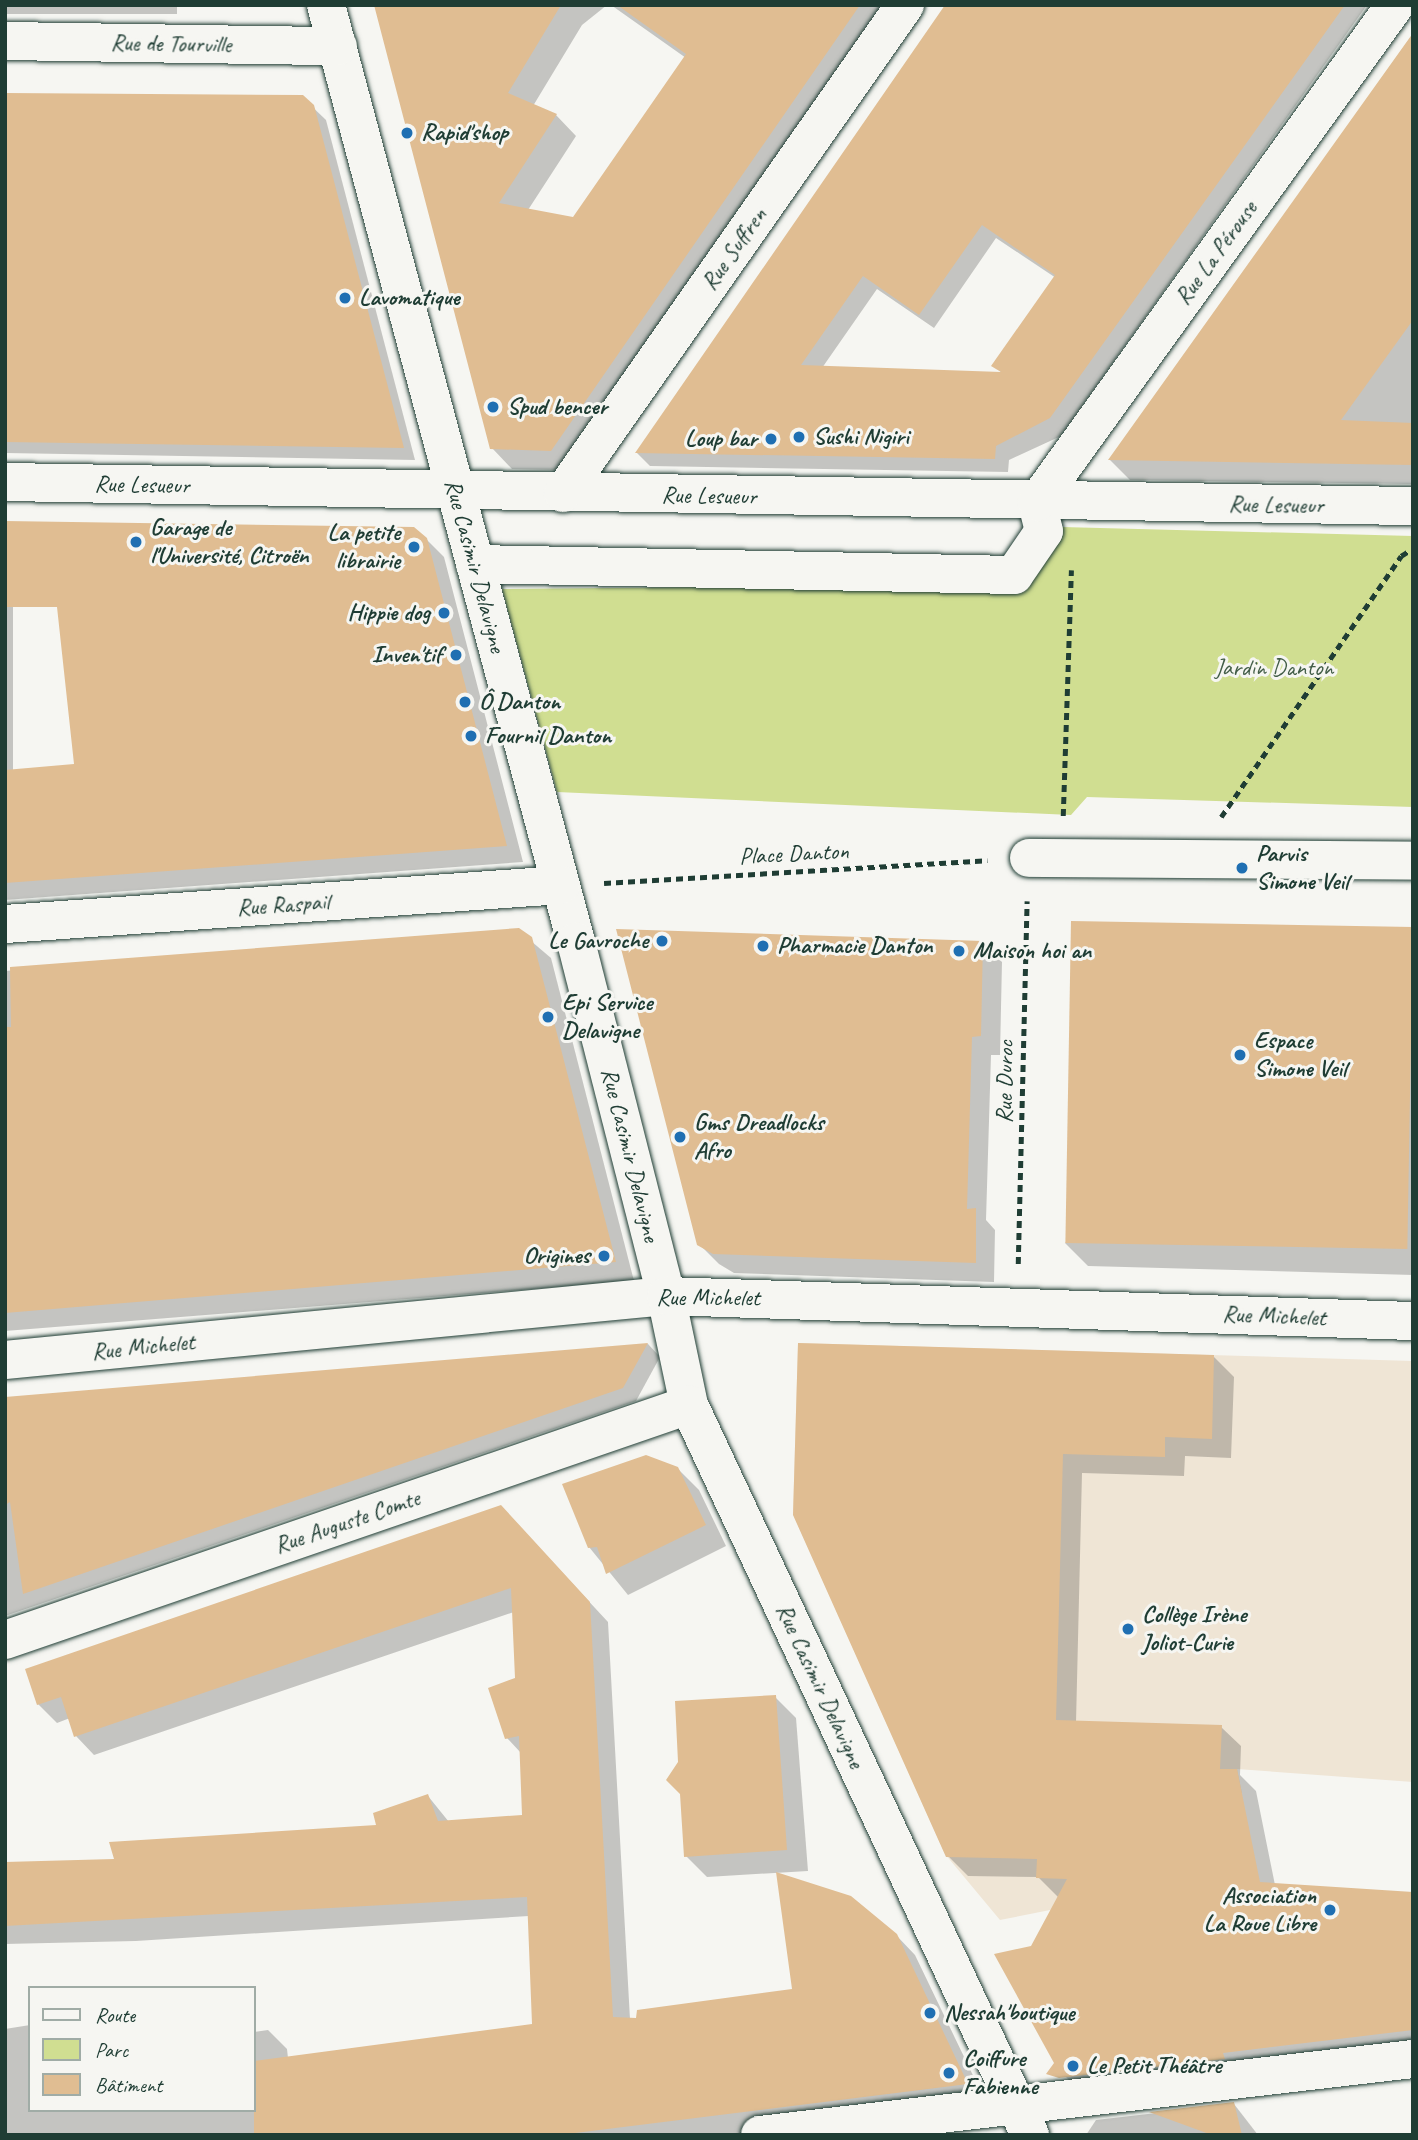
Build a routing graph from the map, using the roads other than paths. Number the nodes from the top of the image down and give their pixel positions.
1 (326, 5) edge
2 (905, 5) edge
3 (1395, 5) edge
4 (5, 41) edge
5 (338, 46) junction
6 (5, 482) edge
7 (455, 491) junction
8 (563, 493) junction
9 (1056, 502) junction
10 (1413, 506) edge
11 (475, 564) junction
12 (1045, 858) road end
13 (1413, 861) edge
14 (561, 885) junction
15 (5, 924) edge
16 (666, 1296) junction
17 (1413, 1321) edge
18 (5, 1360) edge
19 (689, 1405) junction
20 (5, 1640) edge
21 (1413, 2059) edge
22 (1022, 2119) edge
23 (760, 2135) edge

1 - 5 street, Rue Casimir Delavigne
2 - 8 street, Rue Suffren
3 - 9 street, Rue La Pérouse
4 - 5 street, Rue de Tourville
5 - 7 street, Rue Casimir Delavigne
6 - 7 street, Rue Lesueur
7 - 8 street, Rue Lesueur
7 - 11 street, Rue Casimir Delavigne
8 - 9 street, Rue Lesueur
9 - 10 street, Rue Lesueur
9 - 11 street
11 - 14 street, Rue Casimir Delavigne
12 - 13 street
14 - 15 street, Rue Raspail
14 - 16 street, Rue Casimir Delavigne
16 - 17 street, Rue Michelet
16 - 18 street, Rue Michelet
16 - 19 street, Rue Casimir Delavigne
19 - 20 street, Rue Auguste Comte
19 - 22 street, Rue Casimir Delavigne
21 - 22 street
22 - 23 street

